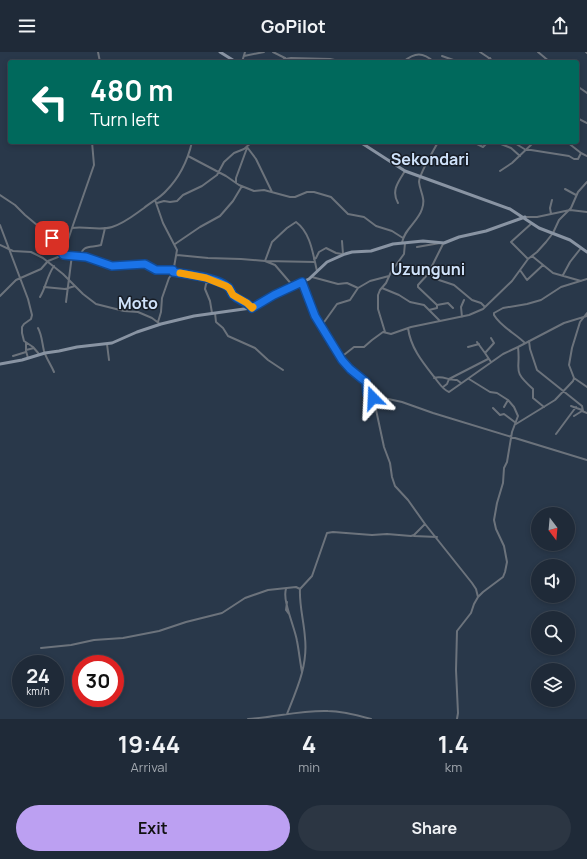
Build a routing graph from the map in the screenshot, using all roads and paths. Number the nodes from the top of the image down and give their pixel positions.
1 (220, 52) edge
2 (245, 52) edge
3 (264, 52) edge
4 (273, 52) edge
5 (480, 52) edge
6 (538, 52) edge
7 (244, 56) junction
8 (442, 56) dead end
9 (285, 58) junction
10 (490, 58) joint
11 (233, 60) edge
12 (243, 60) edge
13 (282, 60) edge
14 (330, 60) edge
15 (406, 60) edge
16 (432, 60) edge
17 (453, 60) edge
18 (492, 60) edge
19 (548, 60) edge
20 (92, 144) edge
21 (191, 144) edge
22 (249, 144) edge
23 (363, 144) edge
24 (437, 144) edge
25 (476, 144) edge
26 (486, 144) edge
27 (501, 144) edge
28 (516, 144) edge
29 (532, 144) edge
30 (570, 144) edge
31 (247, 148) junction
32 (526, 150) junction
33 (581, 153) junction
34 (188, 156) junction
35 (520, 156) junction
36 (587, 156) edge
37 (405, 171) junction
38 (500, 171) dead end
39 (219, 173) junction
40 (420, 178) junction
41 (587, 182) edge
42 (236, 183) junction
43 (242, 186) junction
44 (565, 189) dead end
45 (272, 193) junction
46 (0, 195) edge
47 (576, 195) junction
48 (155, 200) junction
49 (552, 200) dead end
50 (157, 203) junction
51 (398, 203) dead end
52 (570, 210) junction
53 (587, 212) edge
54 (551, 214) junction
55 (525, 217) junction
56 (532, 223) junction
57 (0, 225) edge
58 (72, 228) junction
59 (105, 228) junction
60 (553, 233) junction
61 (403, 238) junction
62 (342, 241) dead end
63 (404, 243) junction
64 (442, 243) junction
65 (175, 244) junction
66 (0, 245) edge
67 (417, 247) dead end
68 (581, 248) junction
69 (8, 249) junction
70 (587, 252) edge
71 (63, 254) junction
72 (344, 254) junction
73 (72, 255) junction
74 (177, 255) junction
75 (82, 256) junction
76 (532, 256) junction
77 (528, 259) junction
78 (48, 261) junction
79 (265, 261) junction
80 (314, 261) junction
81 (54, 266) junction
82 (544, 266) junction
83 (520, 270) junction
84 (173, 271) junction
85 (317, 271) junction
86 (428, 274) junction
87 (389, 276) junction
88 (563, 276) junction
89 (312, 277) junction
90 (19, 278) junction
91 (69, 279) junction
92 (211, 279) junction
93 (587, 279) edge
94 (581, 281) junction
95 (302, 282) junction
96 (75, 286) junction
97 (293, 286) junction
98 (44, 287) junction
99 (358, 288) junction
100 (382, 288) junction
101 (68, 289) junction
102 (0, 296) edge
103 (40, 297) dead end
104 (464, 300) dead end
105 (66, 302) dead end
106 (437, 305) junction
107 (485, 307) junction
108 (252, 308) junction
109 (453, 308) dead end
110 (429, 310) junction
111 (213, 313) junction
112 (587, 314) edge
113 (462, 316) junction
114 (584, 316) junction
115 (440, 321) junction
116 (160, 323) junction
117 (321, 325) junction
118 (38, 328) dead end
119 (408, 328) junction
120 (385, 332) junction
121 (491, 338) dead end
122 (529, 341) junction
123 (26, 343) junction
124 (525, 343) junction
125 (107, 344) junction
126 (468, 347) dead end
127 (518, 347) junction
128 (34, 348) junction
129 (26, 351) junction
130 (45, 353) junction
131 (485, 353) junction
132 (39, 354) junction
133 (13, 356) dead end
134 (28, 358) junction
135 (340, 358) junction
136 (488, 359) junction
137 (109, 360) dead end
138 (491, 362) junction
139 (0, 364) edge
140 (283, 370) dead end
141 (54, 372) dead end
142 (434, 378) junction
143 (574, 378) junction
144 (450, 379) junction
145 (469, 379) junction
146 (462, 384) junction
147 (443, 387) junction
148 (587, 387) edge
149 (563, 390) junction
150 (367, 394) junction
151 (508, 400) junction
152 (571, 406) dead end
153 (504, 407) dead end
154 (544, 407) junction
155 (576, 407) junction
156 (493, 408) dead end
157 (583, 411) junction
158 (587, 413) edge
159 (574, 416) dead end
160 (516, 424) junction
161 (556, 434) dead end
162 (511, 436) junction
163 (586, 456) dead end
164 (582, 458) junction
165 (587, 460) edge
166 (425, 524) junction
167 (412, 536) junction
168 (437, 537) junction
169 (286, 589) junction
170 (300, 589) junction
171 (478, 597) junction
172 (41, 648) dead end
173 (302, 673) junction
174 (287, 714) junction
175 (248, 719) edge
176 (371, 719) edge
177 (457, 719) edge

1 - 11 street
2 - 7 street
3 - 7 street
4 - 9 street
5 - 10 street
6 - 19 street
7 - 12 street
8 - 17 street
9 - 13 street
9 - 14 street
10 - 18 street
15 - 16 street
20 - 58 street
21 - 34 street
22 - 31 street
23 - 37 street
24 - 40 street
25 - 26 street
27 - 35 street
28 - 32 street
29 - 32 street
30 - 33 street
31 - 39 street
31 - 42 street
31 - 45 street
32 - 33 street
32 - 35 street
33 - 36 street
34 - 39 street
34 - 48 street
35 - 38 street
37 - 40 street
37 - 51 street
39 - 42 street
39 - 50 street
40 - 55 street
40 - 61 street
41 - 47 street
42 - 43 street
43 - 45 street
43 - 65 street
44 - 47 street
45 - 61 street
46 - 71 street
47 - 52 street
48 - 50 street
48 - 59 street
49 - 54 street
50 - 65 street
52 - 53 street
52 - 54 street
52 - 60 street
54 - 55 street
55 - 56 street
55 - 64 street
56 - 60 street
56 - 77 street
57 - 69 street
58 - 59 street
58 - 71 street
59 - 75 street
60 - 68 street
60 - 76 street
61 - 63 street
62 - 72 street
63 - 64 street
63 - 72 street
63 - 87 street
64 - 67 street
64 - 86 street
65 - 74 street
66 - 69 street
68 - 70 street
68 - 88 street
69 - 78 street
69 - 90 street
71 - 73 street
71 - 78 street
72 - 80 street
72 - 85 street
73 - 75 street
73 - 91 street
74 - 79 street
74 - 84 street
75 - 84 street
76 - 77 street
76 - 82 street
77 - 83 street
78 - 81 street
78 - 90 street
79 - 80 street
79 - 80 street
79 - 97 street
80 - 85 street
81 - 91 street
81 - 98 street
82 - 83 street
82 - 88 street
83 - 107 street
84 - 92 street
84 - 116 street
85 - 89 street
86 - 106 street
86 - 107 street
87 - 99 street
87 - 100 street
88 - 94 street
89 - 95 street
89 - 99 street
90 - 102 street
90 - 123 street
91 - 96 street
91 - 101 street
92 - 108 street
92 - 111 street
93 - 94 street
94 - 124 street
95 - 97 street
95 - 117 street
96 - 101 street
96 - 116 street
97 - 108 street
98 - 101 street
98 - 103 street
99 - 117 street
100 - 110 street
100 - 120 street
101 - 105 street
104 - 113 street
106 - 109 street
106 - 110 street
107 - 113 street
108 - 111 street
110 - 115 street
111 - 116 street
111 - 140 street
112 - 114 street
113 - 115 street
114 - 122 street
114 - 143 street
115 - 119 street
116 - 125 street
117 - 135 street
118 - 130 street
119 - 120 street
119 - 142 street
120 - 135 street
121 - 131 street
122 - 124 street
122 - 149 street
123 - 128 street
123 - 129 street
124 - 127 street
125 - 130 street
125 - 137 street
126 - 131 street
127 - 138 street
127 - 154 street
128 - 129 street
128 - 132 street
129 - 133 street
129 - 134 street
130 - 132 street
130 - 141 street
131 - 136 street
132 - 134 street
134 - 139 street
135 - 150 street
136 - 138 street
136 - 144 street
138 - 145 street
142 - 144 street
142 - 147 street
143 - 148 street
143 - 149 street
144 - 146 street
144 - 147 street
145 - 146 street
145 - 151 street
146 - 147 street
149 - 154 street
149 - 157 street
150 - 162 street
150 - 166 street
151 - 153 street
151 - 160 street
152 - 155 street
154 - 160 street
155 - 157 street
155 - 161 street
156 - 160 street
157 - 158 street
157 - 159 street
160 - 162 street
162 - 164 street
162 - 171 street
163 - 164 street
164 - 165 street
166 - 167 street
166 - 168 street
167 - 168 street
167 - 170 street
168 - 171 street
169 - 170 street
169 - 172 street
169 - 173 street
170 - 173 street
171 - 177 street
173 - 174 street
174 - 175 street
174 - 176 street

